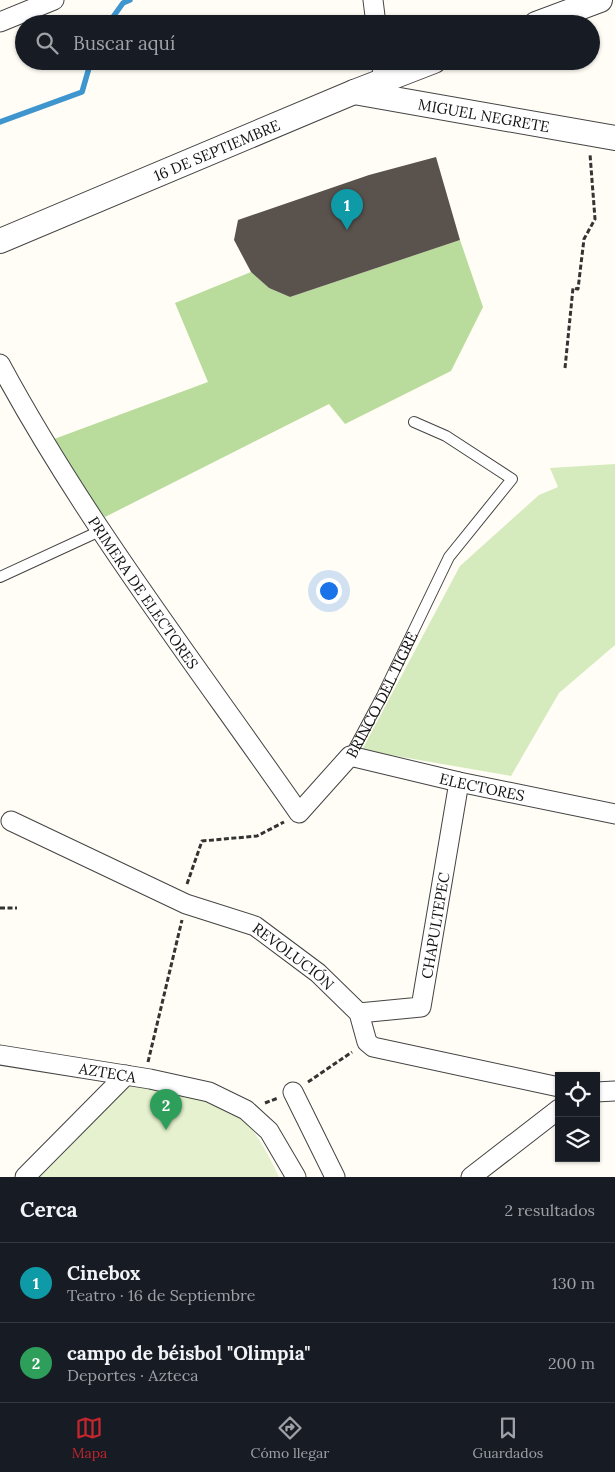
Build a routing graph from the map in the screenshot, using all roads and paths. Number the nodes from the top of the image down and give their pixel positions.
1 (54, 0) edge
2 (373, 0) edge
3 (600, 0) edge
4 (17, 15) edge
5 (375, 15) edge
6 (560, 15) edge
7 (15, 16) edge
8 (0, 22) edge
9 (382, 71) edge
10 (354, 92) junction
11 (588, 133) junction
12 (615, 138) edge
13 (0, 241) edge
14 (0, 364) edge
15 (565, 368) dead end
16 (414, 422) dead end
17 (102, 530) junction
18 (0, 577) edge
19 (350, 756) junction
20 (459, 782) junction
21 (300, 813) junction
22 (615, 814) edge
23 (11, 821) dead end
24 (186, 904) junction
25 (0, 908) edge
26 (17, 908) dead end
27 (359, 1013) junction
28 (0, 1055) edge
29 (135, 1077) junction
30 (555, 1086) edge
31 (293, 1092) dead end
32 (600, 1092) edge
33 (615, 1092) edge
34 (555, 1113) edge
35 (25, 1177) edge
36 (296, 1177) edge
37 (335, 1177) edge
38 (471, 1177) edge

1 - 4 street
2 - 5 street
3 - 6 street
7 - 8 street
9 - 10 street, 16 DE SEPTIEMBRE
10 - 11 street, MIGUEL NEGRETE
10 - 13 street, 16 DE SEPTIEMBRE
11 - 12 street, MIGUEL NEGRETE
11 - 15 path
14 - 17 street, PRIMERA DE ELECTORES
16 - 19 lane, BRINCO DEL TIGRE
17 - 18 lane
17 - 21 street, PRIMERA DE ELECTORES
19 - 20 street, ELECTORES
19 - 21 street, BRINCO DEL TIGRE
20 - 22 street, ELECTORES
20 - 27 street, CHAPULTEPEC
21 - 24 path
23 - 24 street, REVOLUCIÓN
24 - 27 street, REVOLUCIÓN
24 - 29 path
25 - 26 path
27 - 30 street
28 - 29 street, AZTECA
29 - 35 street
29 - 36 street, AZTECA
31 - 37 street
32 - 33 street
34 - 38 street

